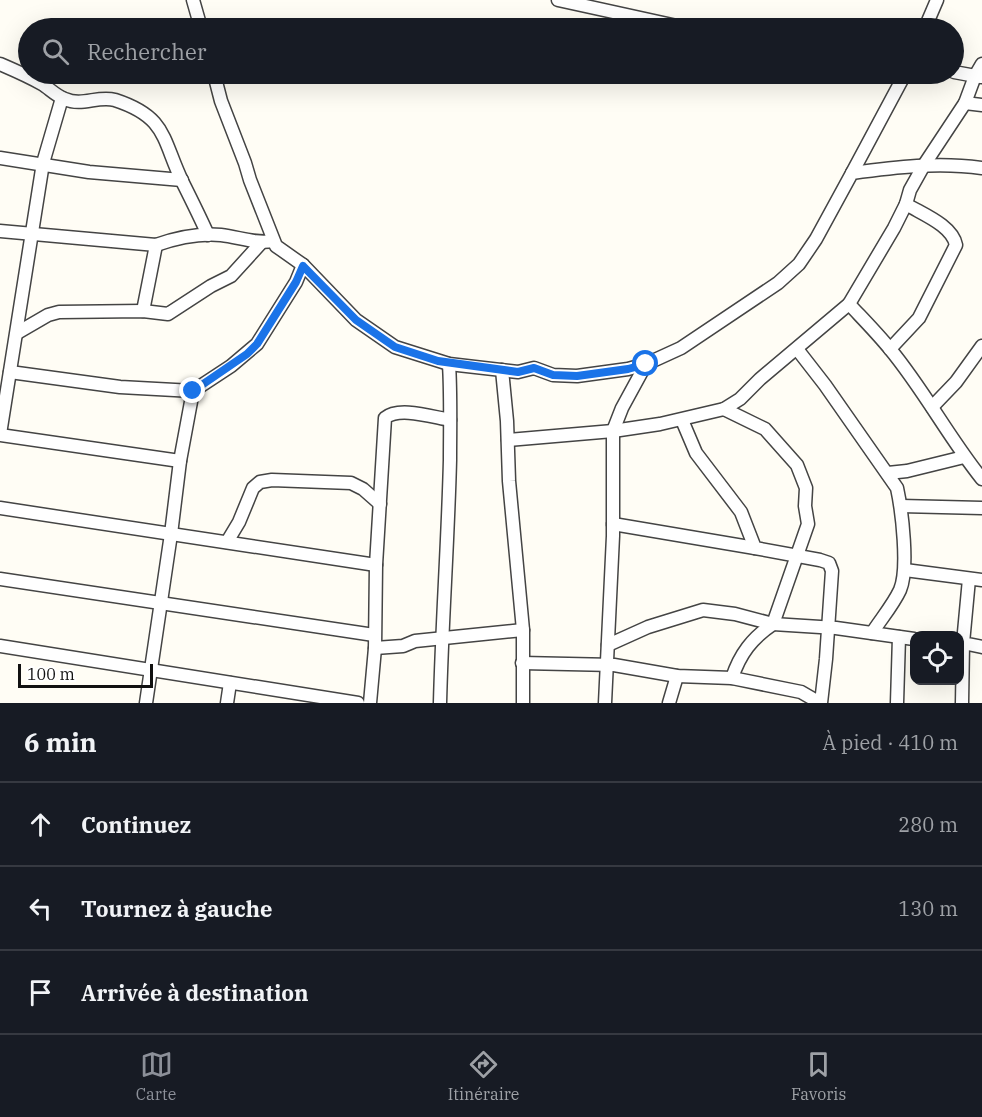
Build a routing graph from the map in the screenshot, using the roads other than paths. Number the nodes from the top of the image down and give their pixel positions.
1 (193, 0) edge
2 (558, 0) edge
3 (937, 0) edge
4 (198, 18) edge
5 (640, 18) edge
6 (929, 18) edge
7 (0, 64) edge
8 (982, 64) edge
9 (18, 73) edge
10 (978, 77) edge
11 (42, 84) edge
12 (217, 84) edge
13 (900, 84) edge
14 (62, 98) junction
15 (965, 103) junction
16 (982, 105) edge
17 (0, 158) edge
18 (42, 163) junction
19 (924, 165) junction
20 (982, 168) edge
21 (852, 173) junction
22 (182, 180) junction
23 (906, 204) junction
24 (0, 231) edge
25 (32, 235) junction
26 (208, 235) junction
27 (267, 242) junction
28 (156, 245) junction
29 (303, 266) junction
30 (849, 304) junction
31 (143, 311) junction
32 (16, 333) junction
33 (982, 346) edge
34 (797, 349) junction
35 (890, 349) junction
36 (449, 364) junction
37 (646, 364) junction
38 (502, 370) junction
39 (9, 372) junction
40 (193, 391) junction
41 (932, 407) junction
42 (723, 409) junction
43 (450, 420) junction
44 (682, 420) junction
45 (613, 431) junction
46 (0, 434) edge
47 (508, 440) junction
48 (964, 457) junction
49 (180, 461) junction
50 (888, 473) junction
51 (982, 479) edge
52 (380, 504) junction
53 (901, 506) junction
54 (0, 508) edge
55 (982, 508) edge
56 (613, 524) junction
57 (171, 534) junction
58 (226, 542) junction
59 (755, 548) junction
60 (796, 556) junction
61 (376, 565) junction
62 (905, 570) junction
63 (0, 579) edge
64 (976, 580) edge
65 (161, 603) junction
66 (773, 624) junction
67 (828, 628) junction
68 (523, 630) junction
69 (964, 631) edge
70 (872, 633) junction
71 (374, 635) junction
72 (899, 637) junction
73 (910, 638) edge
74 (441, 639) junction
75 (964, 644) edge
76 (608, 645) junction
77 (0, 646) edge
78 (982, 647) edge
79 (375, 648) junction
80 (522, 663) junction
81 (605, 665) junction
82 (150, 670) junction
83 (677, 676) junction
84 (732, 678) junction
85 (230, 683) junction
86 (962, 685) edge
87 (146, 703) edge
88 (227, 703) edge
89 (358, 703) edge
90 (370, 703) edge
91 (440, 703) edge
92 (523, 703) edge
93 (605, 703) edge
94 (669, 703) edge
95 (821, 703) edge
96 (897, 703) edge
97 (962, 703) edge

1 - 4 street
2 - 5 street
3 - 6 street
7 - 9 street
8 - 10 street
10 - 15 street
11 - 14 street
12 - 27 street
13 - 21 street
14 - 18 street
14 - 22 street
15 - 16 street
15 - 19 street
17 - 18 street
18 - 22 street
18 - 25 street
19 - 20 street
19 - 21 street
19 - 23 street
21 - 37 street
22 - 26 street
23 - 30 street
23 - 35 street
24 - 25 street
25 - 28 street
25 - 32 street
26 - 27 street
26 - 28 street
27 - 29 street
27 - 31 street
28 - 31 street
29 - 36 street
29 - 40 street
30 - 34 street
30 - 35 street
31 - 32 street
32 - 39 street
33 - 41 street
34 - 42 street
34 - 50 street
35 - 41 street
36 - 38 street
36 - 43 street
37 - 38 street
37 - 45 street
38 - 47 street
39 - 40 street
39 - 46 street
40 - 49 street
41 - 48 street
42 - 44 street
42 - 60 street
43 - 52 street
43 - 74 street
44 - 45 street
44 - 59 street
45 - 47 street
45 - 56 street
46 - 49 street
47 - 68 street
48 - 50 street
48 - 51 street
49 - 57 street
50 - 53 street
52 - 58 street
52 - 61 street
53 - 55 street
53 - 62 street
54 - 57 street
56 - 59 street
56 - 76 street
57 - 58 street
57 - 65 street
58 - 61 street
59 - 60 street
60 - 66 street
60 - 67 street
61 - 71 street
62 - 64 street
62 - 70 street
63 - 65 street
64 - 69 street
65 - 71 street
65 - 82 street
66 - 67 street
66 - 76 street
66 - 84 street
67 - 70 street
67 - 95 street
68 - 74 street
68 - 80 street
70 - 72 street
71 - 79 street
72 - 73 street
72 - 96 street
74 - 79 street
74 - 91 street
75 - 78 street
76 - 81 street
77 - 82 street
79 - 90 street
80 - 81 street
80 - 92 street
81 - 83 street
81 - 93 street
82 - 85 street
82 - 87 street
83 - 84 street
83 - 94 street
84 - 95 street
85 - 88 street
85 - 89 street
86 - 97 street

